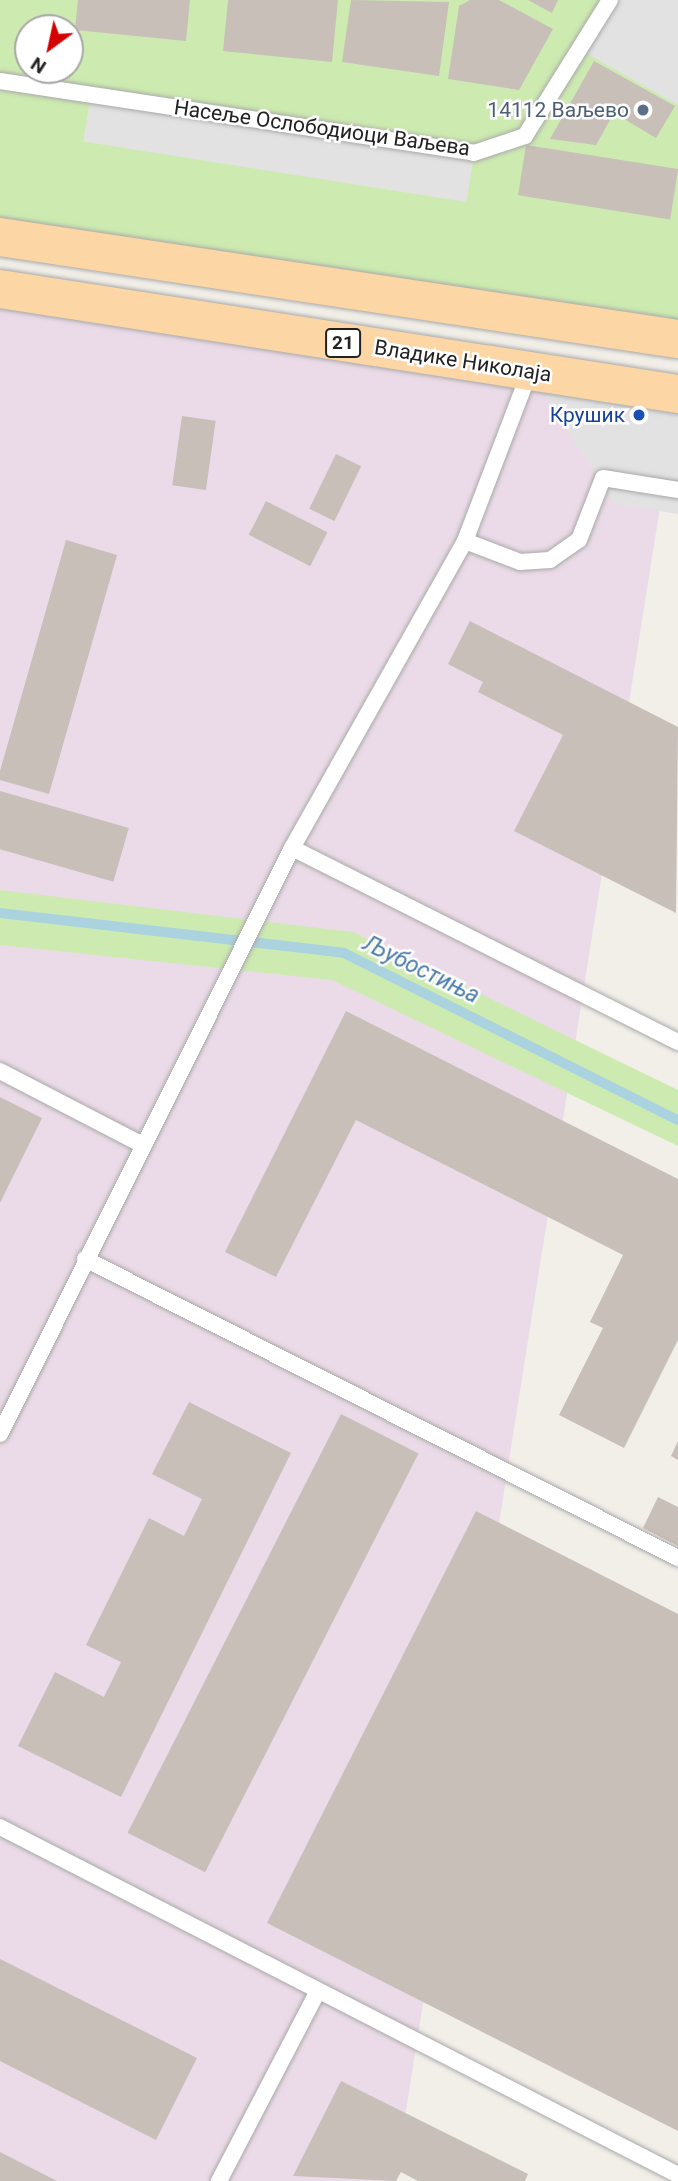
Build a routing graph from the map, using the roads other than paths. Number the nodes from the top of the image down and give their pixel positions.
1 (610, 0) edge
2 (0, 81) edge
3 (0, 237) edge
4 (0, 289) edge
5 (678, 339) edge
6 (530, 371) junction
7 (678, 394) edge
8 (678, 490) edge
9 (465, 541) junction
10 (292, 848) junction
11 (678, 1042) edge
12 (0, 1071) edge
13 (141, 1144) junction
14 (85, 1259) junction
15 (0, 1434) edge
16 (678, 1559) edge
17 (0, 1826) edge
18 (317, 1993) junction
19 (678, 2175) edge
20 (219, 2181) edge

1 - 2 lane, Насеље Ослободиоци Ваљева
3 - 5 main road
4 - 6 main road, Владике Николаја / 21
6 - 7 main road, Владике Николаја / 21
6 - 9 lane
8 - 9 lane
9 - 10 lane
10 - 11 lane
10 - 13 lane
12 - 13 lane
13 - 14 lane
14 - 15 lane
14 - 16 lane
17 - 18 lane
18 - 19 lane
18 - 20 lane

